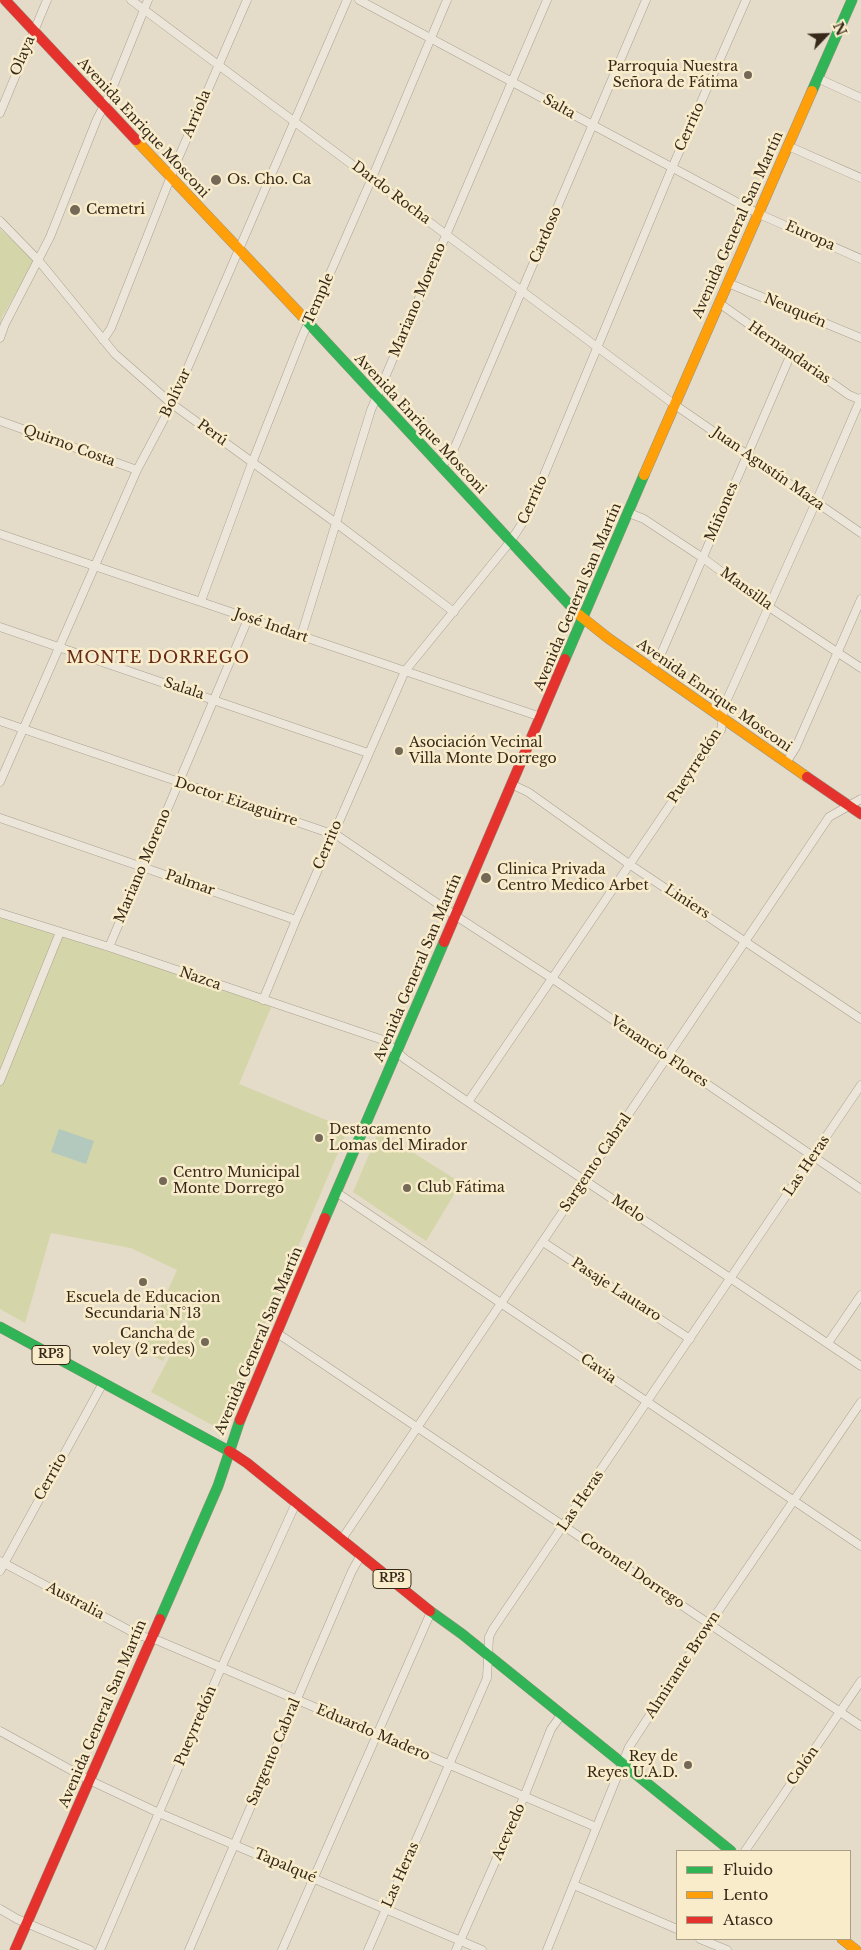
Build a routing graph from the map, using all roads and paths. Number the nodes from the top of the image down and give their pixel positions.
1 (5, 0) edge
2 (47, 0) edge
3 (131, 0) edge
4 (148, 0) edge
5 (247, 0) edge
6 (347, 0) edge
7 (359, 0) edge
8 (447, 0) edge
9 (547, 0) edge
10 (646, 0) edge
11 (746, 0) edge
12 (852, 0) edge
13 (144, 10) junction
14 (34, 32) junction
15 (431, 38) junction
16 (219, 64) junction
17 (817, 78) junction
18 (513, 81) junction
19 (861, 98) edge
20 (104, 106) junction
21 (0, 113) edge
22 (294, 122) junction
23 (592, 125) junction
24 (788, 146) junction
25 (672, 168) junction
26 (372, 178) junction
27 (861, 178) edge
28 (171, 179) junction
29 (759, 214) junction
30 (0, 221) edge
31 (446, 234) junction
32 (239, 251) junction
33 (861, 259) edge
34 (39, 261) junction
35 (728, 283) junction
36 (522, 291) junction
37 (719, 303) junction
38 (308, 324) junction
39 (0, 338) edge
40 (861, 338) edge
41 (103, 340) junction
42 (597, 347) junction
43 (791, 354) junction
44 (377, 396) junction
45 (861, 399) edge
46 (172, 404) junction
47 (675, 405) junction
48 (0, 421) edge
49 (747, 454) junction
50 (252, 463) junction
51 (441, 466) junction
52 (137, 470) junction
53 (816, 502) junction
54 (629, 513) junction
55 (336, 523) junction
56 (861, 533) edge
57 (0, 534) edge
58 (510, 542) junction
59 (703, 558) junction
60 (94, 567) junction
61 (861, 599) edge
62 (201, 602) junction
63 (769, 607) junction
64 (454, 612) junction
65 (248, 619) junction
66 (583, 619) junction
67 (0, 627) edge
68 (301, 636) junction
69 (59, 648) junction
70 (837, 652) junction
71 (861, 668) edge
72 (651, 669) junction
73 (405, 672) junction
74 (214, 699) junction
75 (541, 717) junction
76 (723, 718) junction
77 (0, 721) edge
78 (24, 729) junction
79 (368, 753) junction
80 (786, 763) junction
81 (0, 782) edge
82 (178, 782) junction
83 (512, 785) junction
84 (861, 799) edge
85 (848, 806) junction
86 (861, 814) edge
87 (0, 818) edge
88 (333, 834) junction
89 (630, 864) junction
90 (143, 867) junction
91 (0, 913) edge
92 (456, 916) junction
93 (296, 920) junction
94 (60, 932) junction
95 (746, 941) junction
96 (109, 947) junction
97 (553, 979) junction
98 (263, 1000) junction
99 (861, 1019) edge
100 (397, 1051) junction
101 (668, 1058) junction
102 (0, 1081) edge
103 (861, 1085) edge
104 (468, 1102) junction
105 (814, 1156) junction
106 (584, 1180) junction
107 (861, 1189) edge
108 (336, 1192) junction
109 (543, 1242) junction
110 (731, 1278) junction
111 (861, 1294) edge
112 (502, 1302) junction
113 (0, 1327) edge
114 (277, 1333) junction
115 (690, 1339) junction
116 (828, 1343) junction
117 (861, 1366) edge
118 (103, 1383) junction
119 (861, 1402) edge
120 (647, 1403) junction
121 (418, 1428) junction
122 (229, 1451) junction
123 (794, 1501) junction
124 (296, 1503) junction
125 (564, 1526) junction
126 (342, 1539) junction
127 (861, 1546) edge
128 (361, 1555) junction
129 (2, 1562) edge
130 (0, 1571) edge
131 (431, 1612) junction
132 (710, 1623) junction
133 (150, 1638) junction
134 (488, 1655) junction
135 (221, 1668) junction
136 (861, 1681) edge
137 (296, 1700) junction
138 (840, 1713) junction
139 (562, 1714) junction
140 (861, 1726) edge
141 (0, 1731) edge
142 (377, 1735) junction
143 (621, 1763) junction
144 (450, 1766) junction
145 (89, 1780) junction
146 (524, 1797) junction
147 (159, 1813) junction
148 (596, 1827) junction
149 (235, 1845) junction
150 (730, 1850) edge
151 (746, 1850) edge
152 (314, 1878) junction
153 (574, 1885) junction
154 (386, 1908) junction
155 (0, 1909) edge
156 (26, 1923) junction
157 (676, 1929) edge
158 (843, 1940) edge
159 (460, 1941) junction
160 (711, 1944) edge
161 (15, 1950) edge
162 (90, 1950) edge
163 (100, 1950) edge
164 (189, 1950) edge
165 (282, 1950) edge
166 (368, 1950) edge
167 (456, 1950) edge
168 (482, 1950) edge
169 (547, 1950) edge
170 (726, 1950) edge
171 (856, 1950) edge

1 - 14 main road, Avenida Enrique Mosconi
2 - 14 street, Olaya
3 - 13 street, Dardo Rocha
4 - 13 street
5 - 16 street, Arriola
6 - 22 street, Bolívar
7 - 15 street, Salta
8 - 15 street, Temple
9 - 18 street, Mariano Moreno
10 - 23 street, Cardoso
11 - 25 street, Cerrito
12 - 17 main road, Avenida General San Martín
13 - 16 street, Dardo Rocha
13 - 20 street
14 - 20 main road, Avenida Enrique Mosconi
14 - 21 street, Olaya
15 - 18 street, Salta
15 - 26 street, Temple
16 - 22 street, Dardo Rocha
16 - 28 street, Arriola
17 - 19 street
17 - 24 main road, Avenida General San Martín
18 - 23 street, Salta
18 - 31 street, Mariano Moreno
20 - 28 main road, Avenida Enrique Mosconi
20 - 34 street
22 - 26 street, Dardo Rocha
22 - 32 street, Bolívar
23 - 25 street, Salta
23 - 36 street, Cardoso
24 - 27 street
24 - 29 main road, Avenida General San Martín
25 - 29 street, Salta
25 - 42 street, Cerrito
26 - 31 street, Dardo Rocha
26 - 38 street, Temple
28 - 32 main road, Avenida Enrique Mosconi
28 - 41 street, Arriola
29 - 33 street, Europa
29 - 35 main road, Avenida General San Martín
30 - 34 street, Perú
31 - 36 street, Dardo Rocha
31 - 44 street, Mariano Moreno
32 - 38 main road, Avenida Enrique Mosconi
32 - 46 street, Bolívar
34 - 39 street
34 - 41 street, Perú
35 - 37 main road, Avenida General San Martín
35 - 40 street, Neuquén
36 - 42 street, Dardo Rocha
36 - 51 street, Cardoso
37 - 43 street, Hernandarias
37 - 47 main road, Avenida General San Martín
38 - 44 main road, Avenida Enrique Mosconi
38 - 50 street, Temple
41 - 46 street, Perú
42 - 47 street, Dardo Rocha
42 - 58 street, Cerrito
43 - 45 street, Hernandarias
43 - 49 street, Miñones
44 - 51 main road, Avenida Enrique Mosconi
44 - 55 street, Mariano Moreno
45 - 53 street, Pueyrredón
46 - 50 street, Perú
46 - 52 street, Bolívar
47 - 49 street, Juan Agustín Maza
47 - 54 main road, Avenida General San Martín
48 - 52 street, Quirno Costa
49 - 53 street, Juan Agustín Maza
49 - 59 street, Miñones
50 - 55 street, Perú
50 - 62 street, Temple
51 - 58 main road, Avenida Enrique Mosconi
52 - 60 street, Bolívar
53 - 56 street, Juan Agustín Maza
53 - 63 street, Pueyrredón
54 - 59 street, Mansilla
54 - 66 main road, Avenida General San Martín
55 - 64 street, Perú
55 - 68 street, Mariano Moreno
57 - 60 street, José Indart
58 - 64 street, Cerrito
58 - 66 main road, Avenida Enrique Mosconi
59 - 63 street, Mansilla
59 - 72 street, Miñones
60 - 62 street, José Indart
60 - 69 street, Bolívar
61 - 70 street
62 - 65 street, José Indart
63 - 70 street, Mansilla
63 - 76 street, Pueyrredón
64 - 73 street, Cerrito
65 - 68 street, José Indart
65 - 74 street, Mariano Moreno
66 - 72 main road, Avenida Enrique Mosconi
66 - 75 main road, Avenida General San Martín
67 - 69 street, Salala
68 - 73 street, José Indart
69 - 74 street, Salala
69 - 78 street, Bolívar
70 - 71 street, Mansilla
70 - 80 street
72 - 76 main road, Avenida Enrique Mosconi
73 - 75 street, José Indart
73 - 79 street, Cerrito
74 - 79 street, Salala
74 - 82 street, Mariano Moreno
75 - 83 main road, Avenida General San Martín
76 - 80 main road, Avenida Enrique Mosconi
76 - 89 street, Pueyrredón
77 - 78 street, Doctor Eizaguirre
78 - 81 street, Bolívar
78 - 82 street, Doctor Eizaguirre
79 - 88 street, Cerrito
80 - 85 main road, Avenida Enrique Mosconi
82 - 88 street, Doctor Eizaguirre
82 - 90 street, Mariano Moreno
83 - 89 street, Liniers
83 - 92 main road, Avenida General San Martín
84 - 85 street, Sargento Cabral
85 - 86 main road, Avenida Enrique Mosconi
85 - 95 street, Sargento Cabral
87 - 90 street, Palmar
88 - 92 street, Doctor Eizaguirre
88 - 93 street, Cerrito
89 - 95 street, Liniers
89 - 97 street, Pueyrredón
90 - 93 street, Palmar
90 - 96 street, Mariano Moreno
91 - 94 street, Nazca
92 - 97 street, Venancio Flores
92 - 100 main road, Avenida General San Martín
93 - 98 street, Cerrito
94 - 96 street, Nazca
94 - 102 street
95 - 99 street, Liniers
95 - 101 street, Sargento Cabral
96 - 98 street, Nazca
97 - 101 street, Venancio Flores
97 - 104 street, Pueyrredón
98 - 100 street, Nazca
100 - 104 street, Melo
100 - 108 main road, Avenida General San Martín
101 - 105 street, Venancio Flores
101 - 106 street, Sargento Cabral
103 - 105 street, Las Heras
104 - 106 street, Melo
105 - 107 street, Venancio Flores
105 - 110 street, Las Heras
106 - 109 street, Sargento Cabral
106 - 110 street, Melo
108 - 112 street, Cavia
108 - 114 main road, Avenida General San Martín
109 - 112 street, Sargento Cabral
109 - 115 street, Pasaje Lautaro
110 - 115 street, Las Heras
110 - 116 street, Melo
111 - 116 street
112 - 120 street, Cavia
112 - 121 street, Sargento Cabral
113 - 118 main road, RP3
114 - 121 street, Coronel Dorrego
114 - 122 main road, Avenida General San Martín
115 - 120 street, Las Heras
116 - 117 street, Melo
118 - 122 main road, RP3
118 - 129 street, Cerrito
119 - 123 street, Almirante Brown
120 - 123 street, Cavia
120 - 125 street, Las Heras
121 - 125 street, Coronel Dorrego
121 - 126 street, Sargento Cabral
122 - 124 main road, RP3
122 - 133 main road, Avenida General San Martín
123 - 127 street, Cavia
123 - 132 street, Almirante Brown
124 - 126 main road, RP3
124 - 135 street, Pueyrredón
125 - 132 street, Coronel Dorrego
125 - 134 street, Las Heras
126 - 128 main road, RP3
128 - 131 main road, RP3
128 - 137 street, Sargento Cabral
129 - 130 street, Cerrito
129 - 133 street, Australia
131 - 134 main road, RP3
131 - 142 street
132 - 138 street, Coronel Dorrego
132 - 143 street, Almirante Brown
133 - 135 street, Eduardo Madero
133 - 145 main road, Avenida General San Martín
134 - 139 main road, RP3
134 - 144 street, Las Heras
135 - 137 street, Eduardo Madero
135 - 147 street, Pueyrredón
136 - 138 street, Colón
137 - 142 street, Eduardo Madero
137 - 149 street, Sargento Cabral
138 - 140 street, Coronel Dorrego
138 - 151 street, Colón
139 - 143 main road, RP3
139 - 146 street, Acevedo
141 - 145 street, Tapalqué
142 - 144 street, Eduardo Madero
142 - 152 street
143 - 148 street, Almirante Brown
143 - 150 main road, RP3
144 - 146 street, Eduardo Madero
144 - 154 street, Las Heras
145 - 147 street, Tapalqué
145 - 156 main road, Avenida General San Martín
146 - 148 street, Eduardo Madero
146 - 159 street, Acevedo
147 - 149 street, Tapalqué
147 - 163 street, Pueyrredón
148 - 153 street, Almirante Brown
149 - 152 street, Tapalqué
149 - 164 street, Sargento Cabral
152 - 154 street, Tapalqué
152 - 165 street
153 - 157 street
153 - 169 street, Almirante Brown
154 - 159 street, Tapalqué
154 - 166 street, Las Heras
155 - 156 street
156 - 161 main road, Avenida General San Martín
156 - 162 street
158 - 171 main road
159 - 167 street, Acevedo
159 - 168 street, Tapalqué
160 - 170 street

